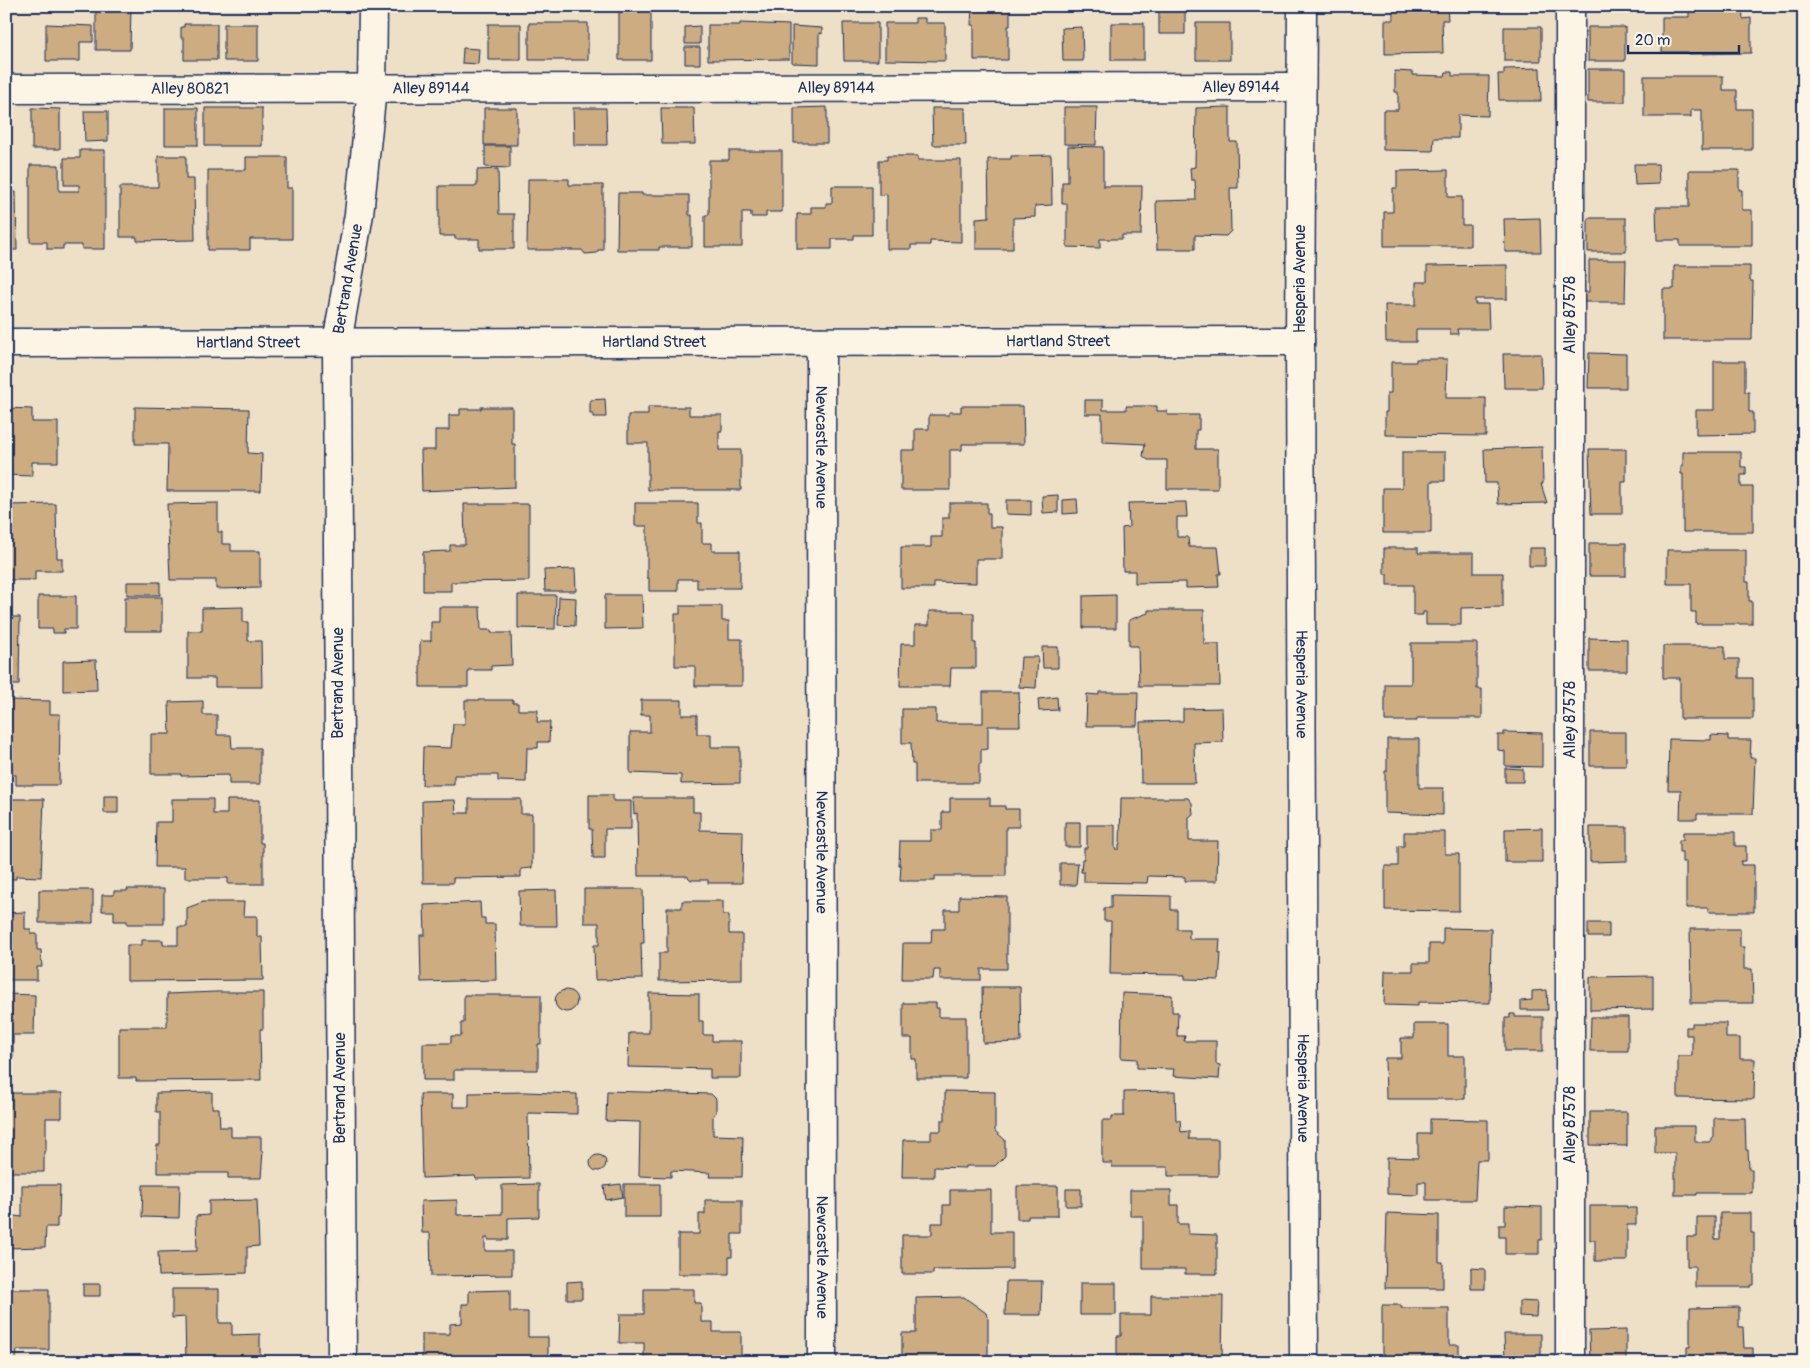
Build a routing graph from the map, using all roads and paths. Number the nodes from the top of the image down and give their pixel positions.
1 (373, 6) edge
2 (1302, 6) edge
3 (1570, 6) edge
4 (1300, 87) junction
5 (6, 89) edge
6 (372, 89) junction
7 (1300, 341) junction
8 (821, 342) junction
9 (6, 343) edge
10 (337, 343) junction
11 (342, 1362) edge
12 (822, 1362) edge
13 (1304, 1362) edge
14 (1570, 1362) edge

1 - 6 street, Bertrand Avenue
2 - 4 street, Hesperia Avenue
3 - 14 street, Alley 87578
4 - 6 street, Alley 89144
4 - 7 street, Hesperia Avenue
5 - 6 street, Alley 80821
6 - 10 street, Bertrand Avenue
7 - 8 street, Hartland Street
7 - 13 street, Hesperia Avenue
8 - 10 street, Hartland Street
8 - 12 street, Newcastle Avenue
9 - 10 street, Hartland Street
10 - 11 street, Bertrand Avenue

